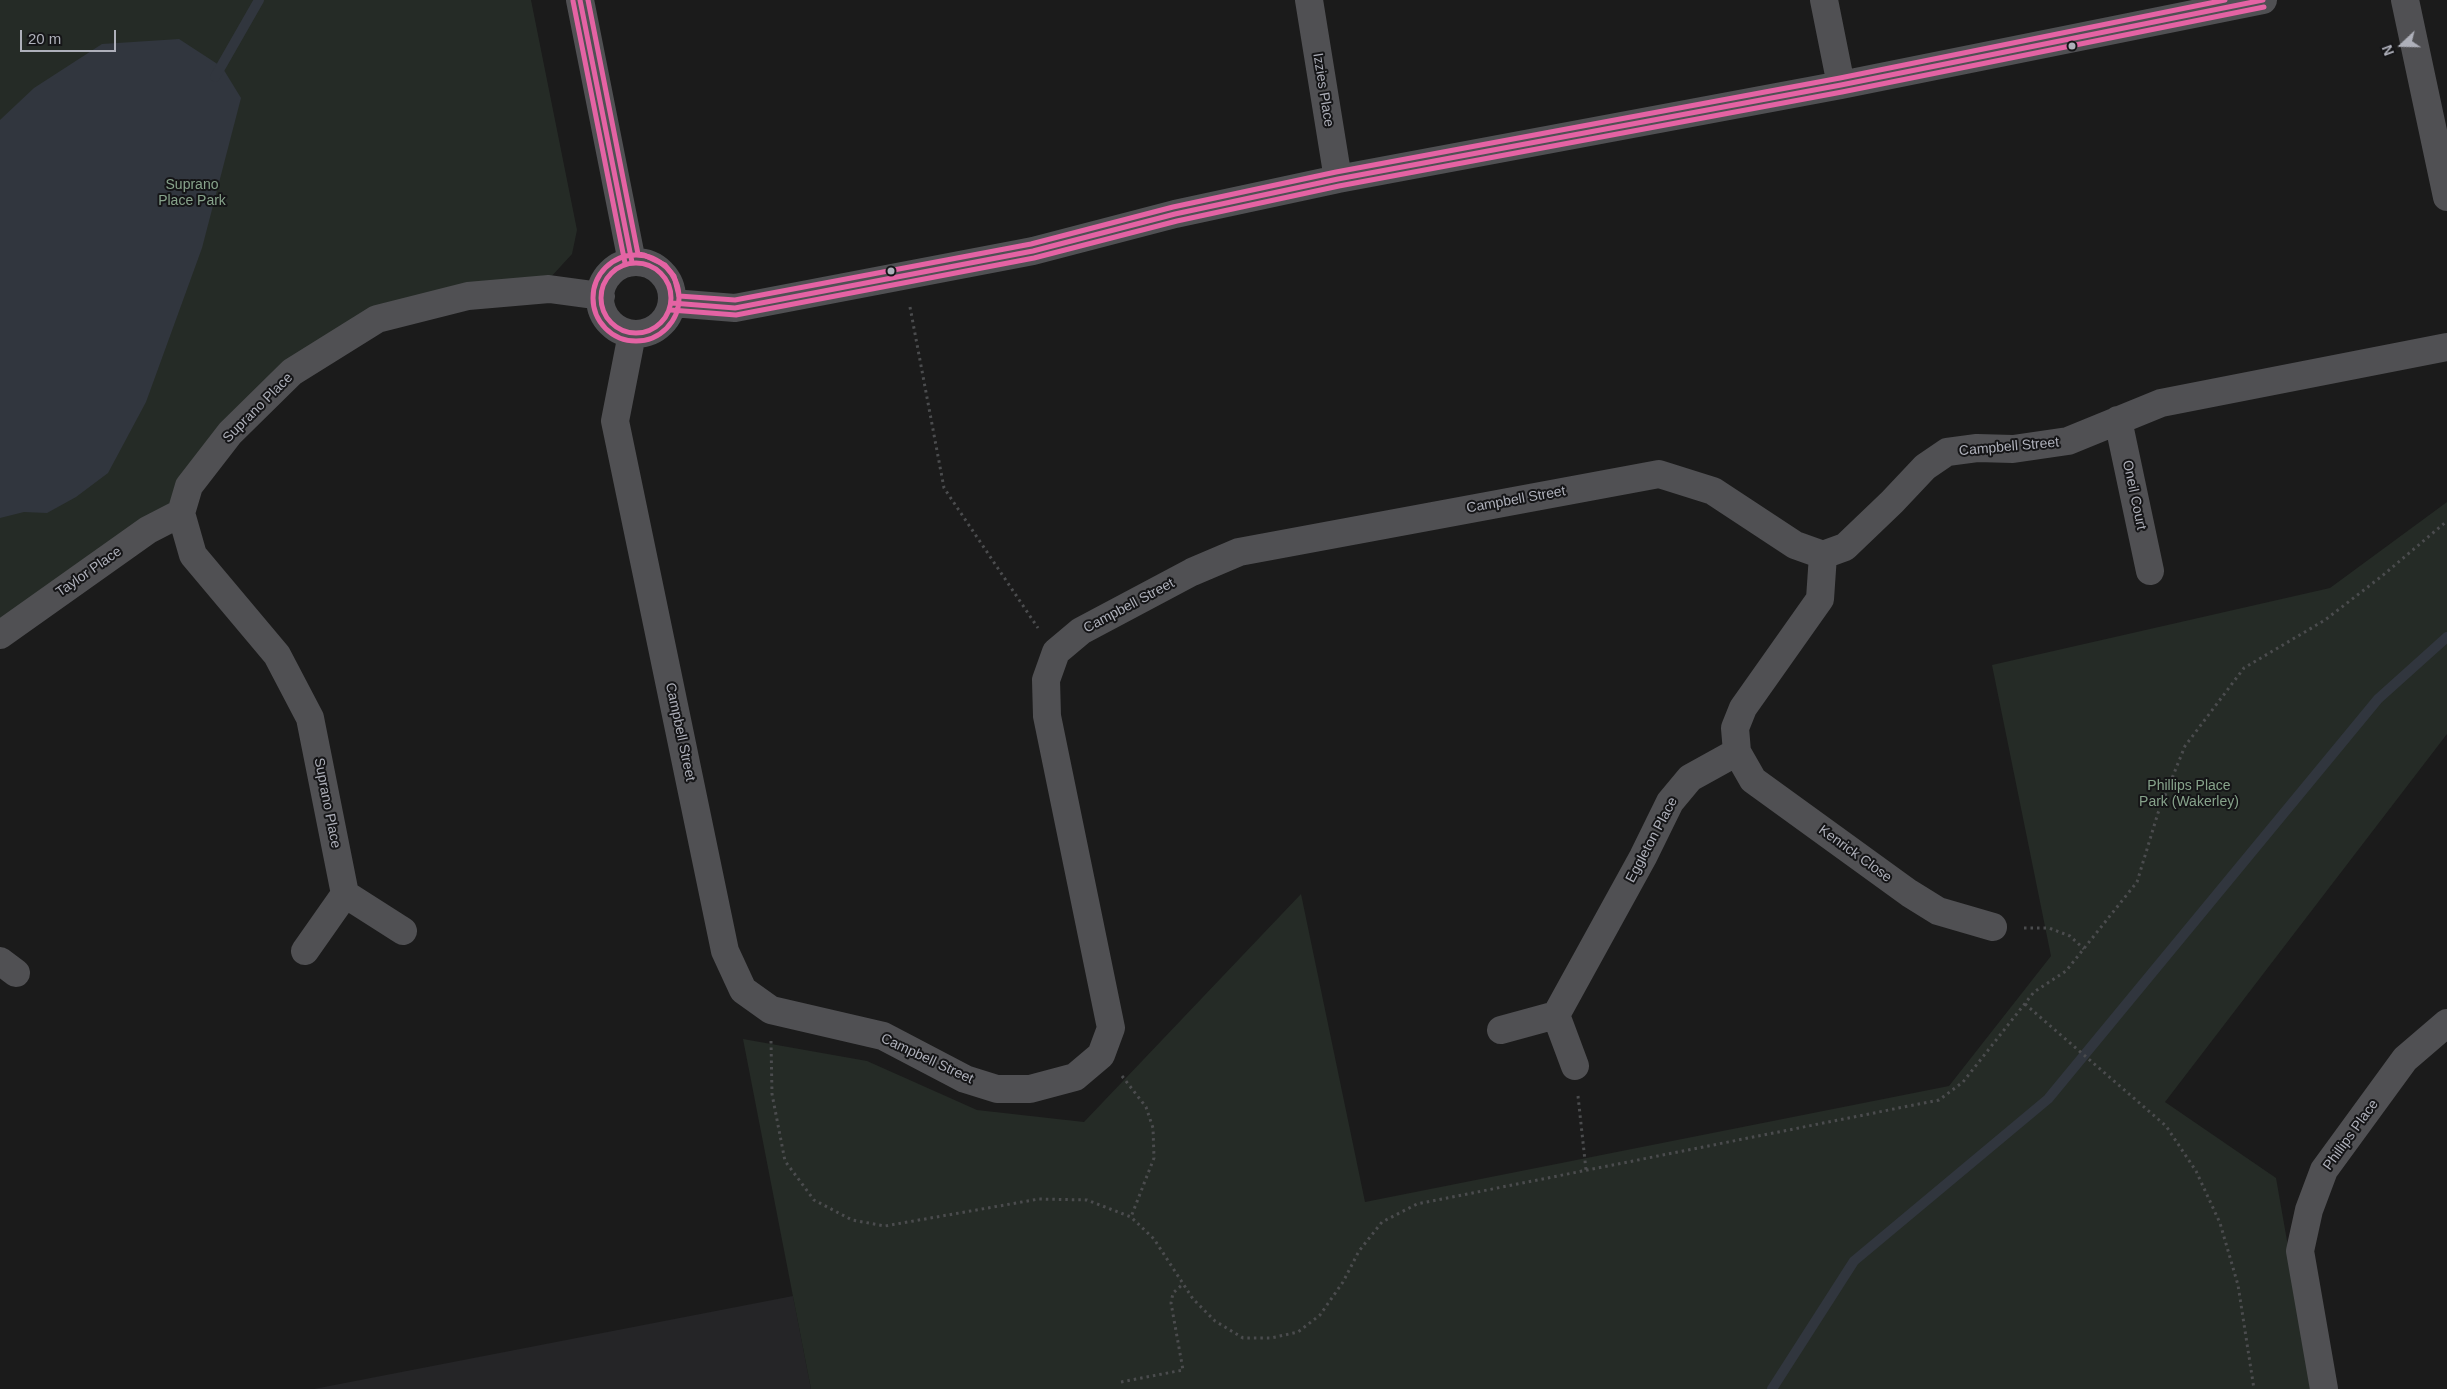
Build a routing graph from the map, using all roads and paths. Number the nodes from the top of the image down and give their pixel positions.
1 (580, 0) edge
2 (1309, 0) edge
3 (1824, 0) edge
4 (2263, 0) edge
5 (2406, 0) edge
6 (1840, 85) junction
7 (1338, 179) junction
8 (2447, 196) edge
9 (632, 262) junction
10 (601, 296) junction
11 (672, 303) junction
12 (910, 307) dead end
13 (632, 334) junction
14 (2447, 347) edge
15 (2118, 420) junction
16 (182, 513) junction
17 (1823, 555) junction
18 (2150, 571) dead end
19 (0, 635) edge
20 (1056, 652) junction
21 (1737, 752) junction
22 (345, 894) junction
23 (1993, 928) joint
24 (403, 931) dead end
25 (2084, 948) dead end
26 (305, 951) dead end
27 (2024, 1004) dead end
28 (1556, 1016) junction
29 (2447, 1023) edge
30 (1500, 1030) dead end
31 (1101, 1055) junction
32 (1574, 1066) joint
33 (1586, 1170) dead end
34 (1131, 1217) dead end
35 (1183, 1284) dead end
36 (1120, 1382) dead end
37 (2254, 1389) edge
38 (2324, 1389) edge

1 - 9 street
2 - 7 street, Izzies Place
3 - 6 street
4 - 6 street
5 - 8 street
6 - 7 street
7 - 11 street
9 - 10 street
9 - 11 street
10 - 13 street
10 - 16 street, Suprano Place
11 - 13 street
12 - 20 path
13 - 31 street, Campbell Street
14 - 15 street, Campbell Street
15 - 17 street, Campbell Street
15 - 18 street, Oneil Court
16 - 19 street, Taylor Place
16 - 22 street, Suprano Place
17 - 20 street, Campbell Street
17 - 21 street
20 - 31 street, Campbell Street
21 - 23 street, Kenrick Close
21 - 28 street, Eggleton Place
22 - 24 street
22 - 26 street
23 - 25 path
27 - 37 path
28 - 30 street
28 - 32 street
29 - 38 street, Phillips Place
31 - 34 path
32 - 33 path
35 - 36 path

